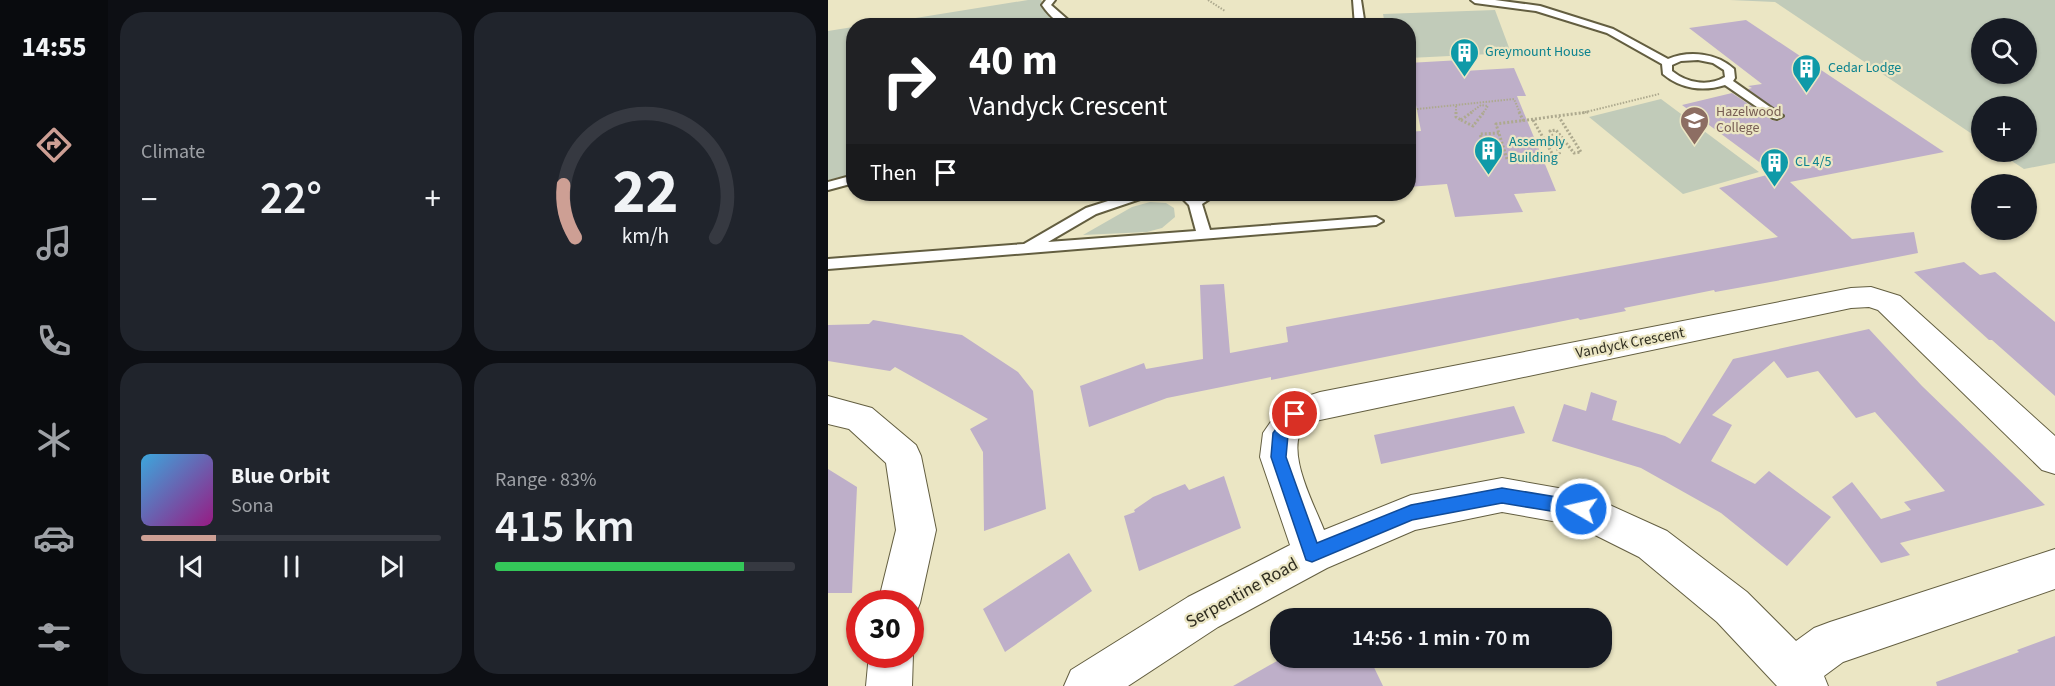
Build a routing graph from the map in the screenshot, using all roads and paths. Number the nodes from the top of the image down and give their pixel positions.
1 (1051, 0) edge
2 (1208, 0) edge
3 (1357, 0) edge
4 (1475, 0) edge
5 (1225, 11) dead end
6 (1060, 18) edge
7 (1359, 18) edge
8 (1667, 63) junction
9 (1726, 81) junction
10 (1698, 85) junction
11 (1456, 106) junction
12 (1416, 109) edge
13 (1777, 116) dead end
14 (1559, 117) junction
15 (1461, 120) junction
16 (1533, 120) junction
17 (1524, 122) junction
18 (1499, 133) junction
19 (1507, 159) dead end
20 (1488, 160) dead end
21 (846, 181) edge
22 (828, 186) edge
23 (1120, 201) edge
24 (1199, 201) edge
25 (1195, 203) joint
26 (1376, 221) dead end
27 (1204, 234) junction
28 (1026, 249) junction
29 (828, 264) edge
30 (828, 410) edge
31 (2055, 459) edge
32 (1312, 554) junction
33 (2055, 569) edge
34 (902, 590) edge
35 (890, 668) edge
36 (1799, 678) edge
37 (889, 686) edge
38 (1087, 686) edge

1 - 6 lane
2 - 5 path
3 - 7 lane
4 - 8 lane
8 - 9 lane
8 - 10 lane
9 - 10 lane
9 - 13 lane
10 - 14 path
11 - 12 path
11 - 15 path
11 - 17 path
14 - 16 path
14 - 16 path
15 - 15 path
16 - 17 path
17 - 18 path
18 - 19 path
18 - 20 path
21 - 22 lane
23 - 28 lane
24 - 25 lane
25 - 27 lane
26 - 27 lane
27 - 28 lane
28 - 29 lane
30 - 34 street
31 - 32 street, Vandyck Crescent
32 - 36 street, Serpentine Road
32 - 38 street, Serpentine Road
33 - 36 street
35 - 37 street

